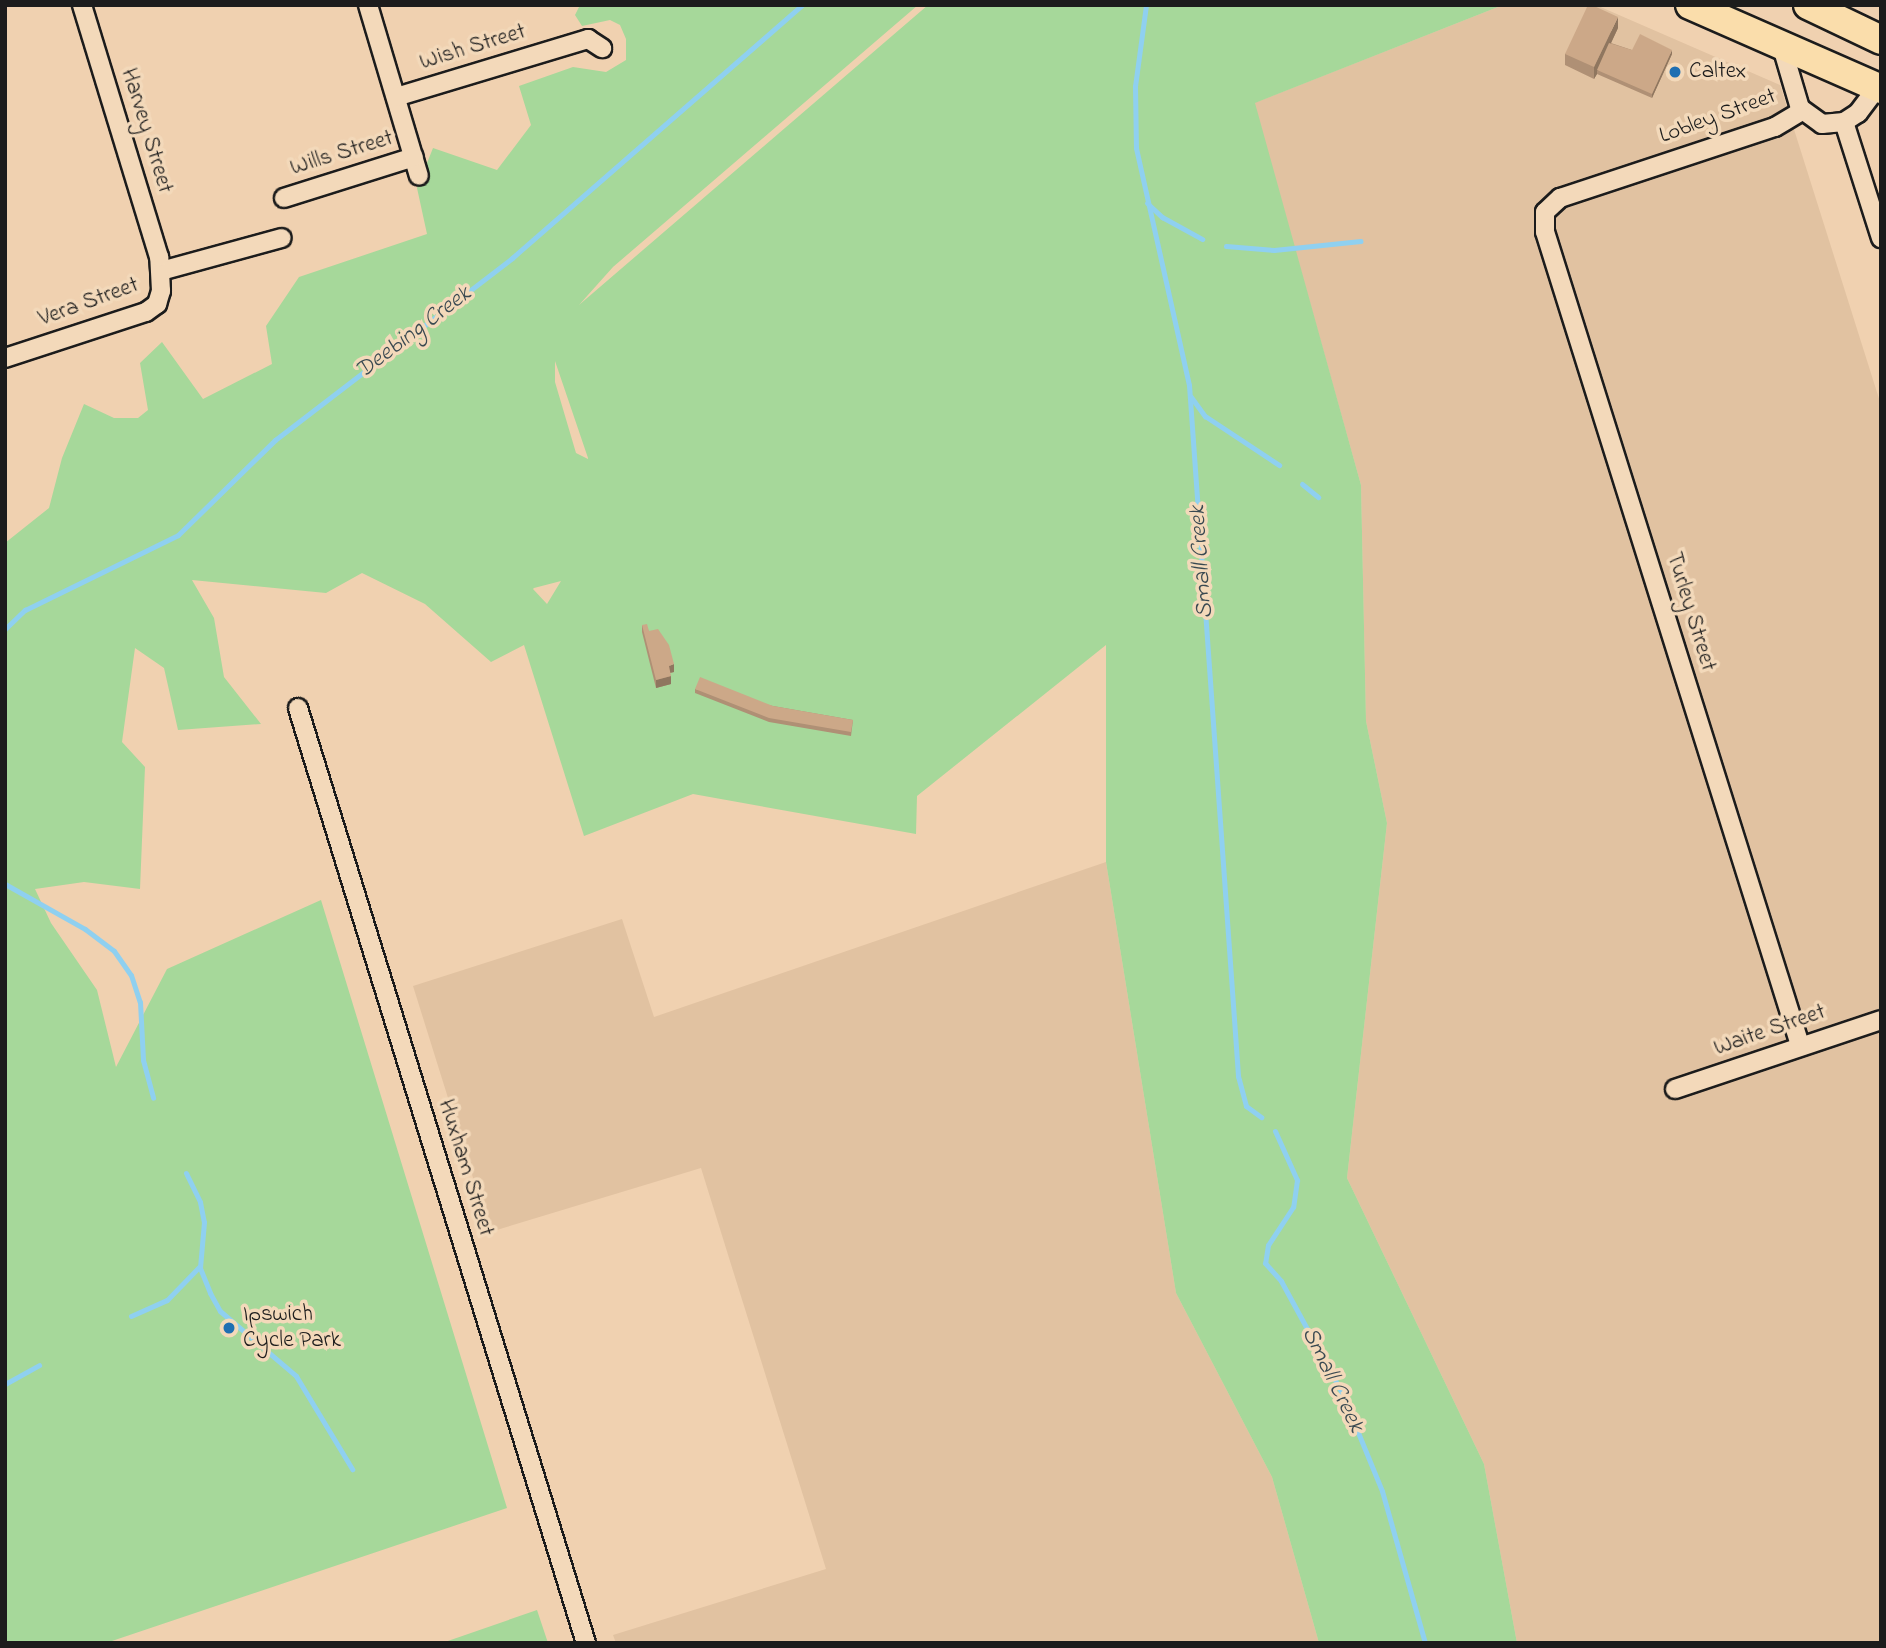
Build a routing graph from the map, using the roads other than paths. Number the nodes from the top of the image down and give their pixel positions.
1 (82, 5) edge
2 (368, 5) edge
3 (1690, 5) edge
4 (1808, 5) edge
5 (1843, 21) junction
6 (1881, 40) edge
7 (1783, 47) junction
8 (602, 48) dead end
9 (1880, 79) edge
10 (396, 97) junction
11 (1802, 111) junction
12 (1844, 122) junction
13 (414, 158) junction
14 (419, 176) dead end
15 (284, 198) dead end
16 (1560, 198) joint
17 (282, 238) dead end
18 (1881, 238) edge
19 (161, 271) junction
20 (5, 358) edge
21 (298, 708) dead end
22 (1881, 1020) edge
23 (1800, 1045) junction
24 (1675, 1089) dead end
25 (586, 1643) edge

1 - 19 street, Harvey Street
2 - 10 street
3 - 7 main road
4 - 5 main road
5 - 6 main road
5 - 9 main road
7 - 9 main road
7 - 11 street
8 - 10 street, Wish Street
9 - 12 street
10 - 13 street
11 - 12 street, Lobley Street
11 - 16 street, Lobley Street
12 - 18 street
13 - 14 street
13 - 15 street, Wills Street
16 - 23 street, Turley Street
17 - 19 street
19 - 20 street, Vera Street
21 - 25 street, Huxham Street
22 - 23 street, Waite Street
23 - 24 street, Waite Street

